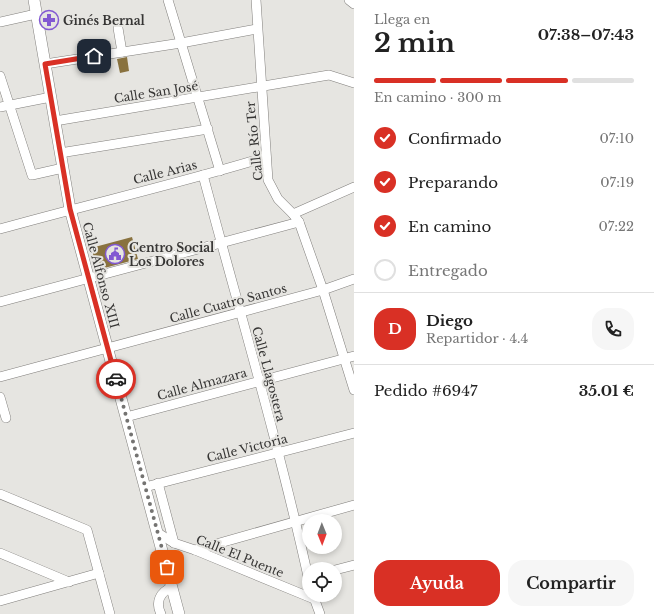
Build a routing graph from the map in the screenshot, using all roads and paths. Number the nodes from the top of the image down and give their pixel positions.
1 (34, 0) edge
2 (168, 0) edge
3 (256, 0) edge
4 (349, 0) edge
5 (354, 4) edge
6 (36, 14) junction
7 (0, 22) edge
8 (118, 28) dead end
9 (257, 30) junction
10 (181, 43) junction
11 (122, 52) junction
12 (45, 64) junction
13 (0, 76) edge
14 (354, 83) edge
15 (261, 87) junction
16 (51, 97) junction
17 (198, 98) junction
18 (5, 106) edge
19 (55, 121) junction
20 (208, 129) junction
21 (60, 154) junction
22 (266, 157) junction
23 (63, 168) junction
24 (220, 171) junction
25 (203, 175) junction
26 (354, 187) edge
27 (70, 209) junction
28 (293, 214) junction
29 (299, 222) junction
30 (0, 229) edge
31 (221, 243) junction
32 (88, 279) junction
33 (354, 279) edge
34 (323, 290) junction
35 (0, 302) edge
36 (240, 312) junction
37 (107, 347) junction
38 (354, 356) edge
39 (344, 359) junction
40 (0, 377) edge
41 (259, 381) junction
42 (354, 390) edge
43 (0, 397) edge
44 (126, 417) junction
45 (6, 418) dead end
46 (354, 432) edge
47 (278, 453) junction
48 (158, 483) junction
49 (145, 487) junction
50 (0, 494) edge
51 (354, 505) edge
52 (296, 522) junction
53 (158, 533) junction
54 (174, 543) junction
55 (195, 550) junction
56 (0, 553) edge
57 (305, 562) edge
58 (354, 565) edge
59 (342, 568) edge
60 (99, 573) junction
61 (69, 582) junction
62 (172, 586) junction
63 (302, 593) edge
64 (0, 601) edge
65 (315, 602) edge
66 (110, 614) edge
67 (159, 614) edge
68 (179, 614) edge
69 (320, 614) edge

1 - 6 main road, Calle Alfonso XIII
2 - 10 street
3 - 9 street, Calle Río Ter
4 - 5 street
6 - 7 street
6 - 12 main road, Calle Alfonso XIII
8 - 11 street
9 - 10 street
9 - 15 street, Calle Río Ter
10 - 11 street
10 - 17 street
11 - 12 street
12 - 16 main road, Calle Alfonso XIII
13 - 18 street
14 - 15 street, Calle San José
15 - 17 street, Calle San José
15 - 22 street, Calle Río Ter
16 - 18 street
16 - 19 main road, Calle Alfonso XIII
17 - 19 street, Calle San José
17 - 20 street
18 - 23 street
19 - 21 main road, Calle Alfonso XIII
20 - 21 street
20 - 24 street
21 - 23 main road, Calle Alfonso XIII
22 - 24 street, Calle Arias
22 - 28 street, Calle Río Ter
23 - 27 main road, Calle Alfonso XIII
24 - 25 street, Calle Arias
25 - 27 street, Calle Arias
25 - 31 street, Calle Llagostera
26 - 28 street
27 - 30 street, Calle Arias
27 - 32 main road, Calle Alfonso XIII
28 - 29 street, Calle Río Ter
29 - 31 street
29 - 34 street, Calle Río Ter
31 - 32 street
31 - 36 street, Calle Llagostera
32 - 35 street
32 - 37 main road, Calle Alfonso XIII
33 - 34 street, Calle Cuatro Santos
34 - 36 street, Calle Cuatro Santos
34 - 39 street, Calle Río Ter
36 - 37 street, Calle Cuatro Santos
36 - 41 street, Calle Llagostera
37 - 40 street, Calle Cuatro Santos
37 - 44 main road, Calle Alfonso XIII
38 - 39 street, Calle Almazara
39 - 41 street, Calle Almazara
39 - 42 street, Calle Río Ter
41 - 44 street, Calle Almazara
41 - 47 street, Calle Llagostera
43 - 45 street
44 - 49 main road, Calle Alfonso XIII
46 - 47 street, Calle Victoria
47 - 48 street, Calle Victoria
47 - 52 street, Calle Llagostera
48 - 49 street, Calle Victoria
48 - 54 street
49 - 53 main road, Calle Alfonso XIII
50 - 60 street
51 - 52 street
52 - 55 street
52 - 57 street, Calle Llagostera
53 - 54 street, Calle El Puente
53 - 62 main road, Calle Alfonso XIII
54 - 55 street, Calle El Puente
55 - 63 street, Calle El Puente
56 - 61 street
58 - 59 street
60 - 61 street
60 - 66 street
61 - 64 street
62 - 67 street
62 - 68 main road, Calle Alfonso XIII
65 - 69 street

